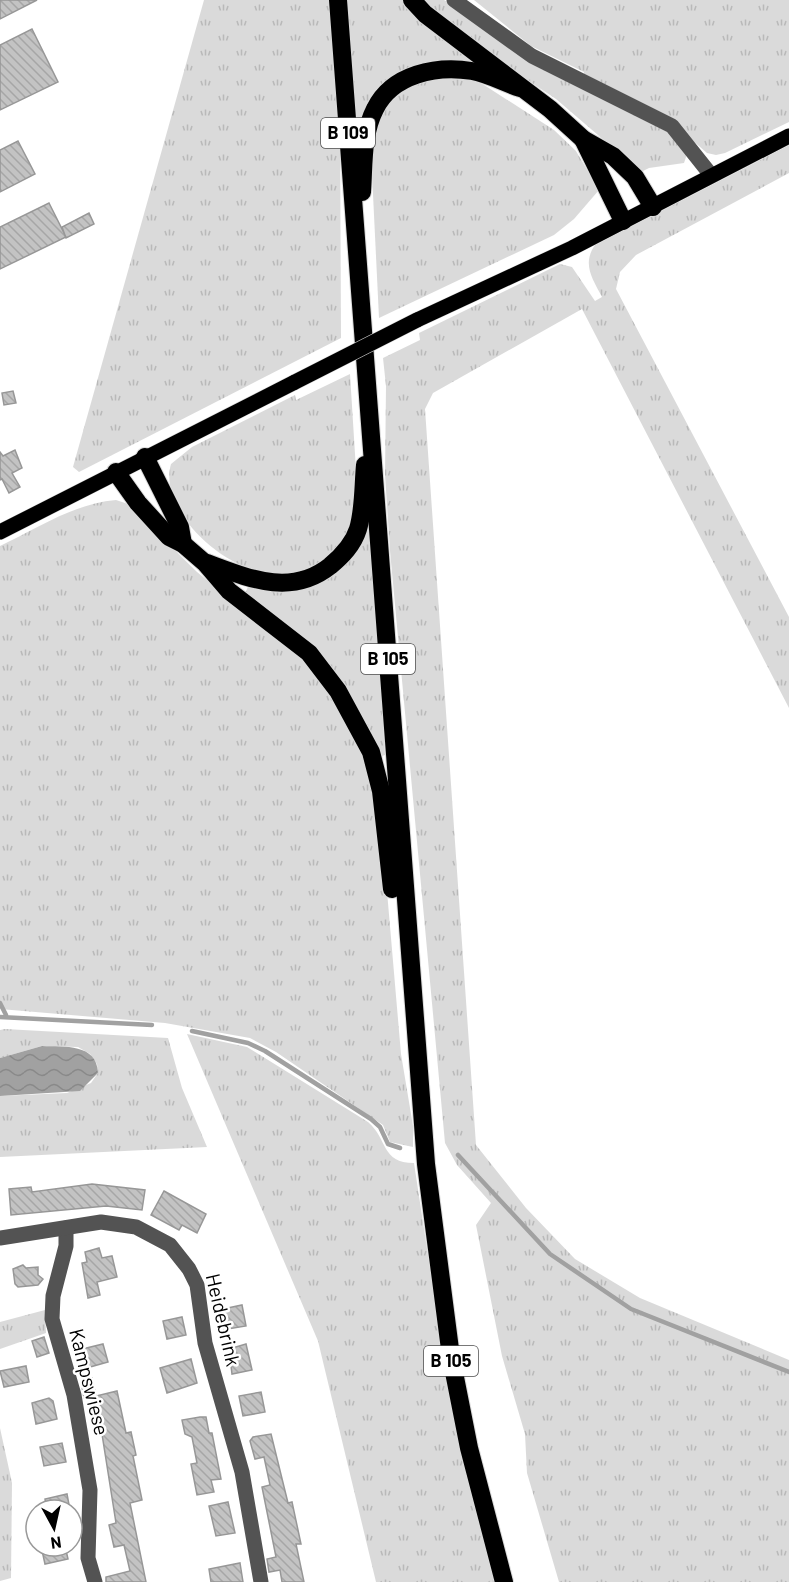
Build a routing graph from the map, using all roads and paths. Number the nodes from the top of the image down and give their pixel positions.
1 (338, 0) edge
2 (412, 0) edge
3 (454, 0) edge
4 (520, 88) junction
5 (789, 136) edge
6 (583, 139) junction
7 (711, 175) junction
8 (653, 207) junction
9 (623, 221) junction
10 (358, 266) junction
11 (369, 398) junction
12 (145, 457) junction
13 (116, 472) junction
14 (0, 532) edge
15 (183, 544) junction
16 (205, 562) junction
17 (406, 920) junction
18 (66, 1228) junction
19 (0, 1238) edge
20 (95, 1582) edge
21 (261, 1582) edge
22 (504, 1582) edge

1 - 10 highway, B 109
2 - 4 highway
3 - 7 street
4 - 6 highway
4 - 10 highway
5 - 7 main road
6 - 8 highway
6 - 9 highway
7 - 8 main road
8 - 9 main road
9 - 12 main road, bridge
10 - 11 highway, B 109
11 - 16 highway
11 - 17 highway, B 105
12 - 13 main road
12 - 15 highway
13 - 14 main road
13 - 15 highway
15 - 16 highway
16 - 17 highway
17 - 22 highway, B 105
18 - 19 street, Heidebrink
18 - 20 street, Kampswiese
18 - 21 street, Heidebrink

